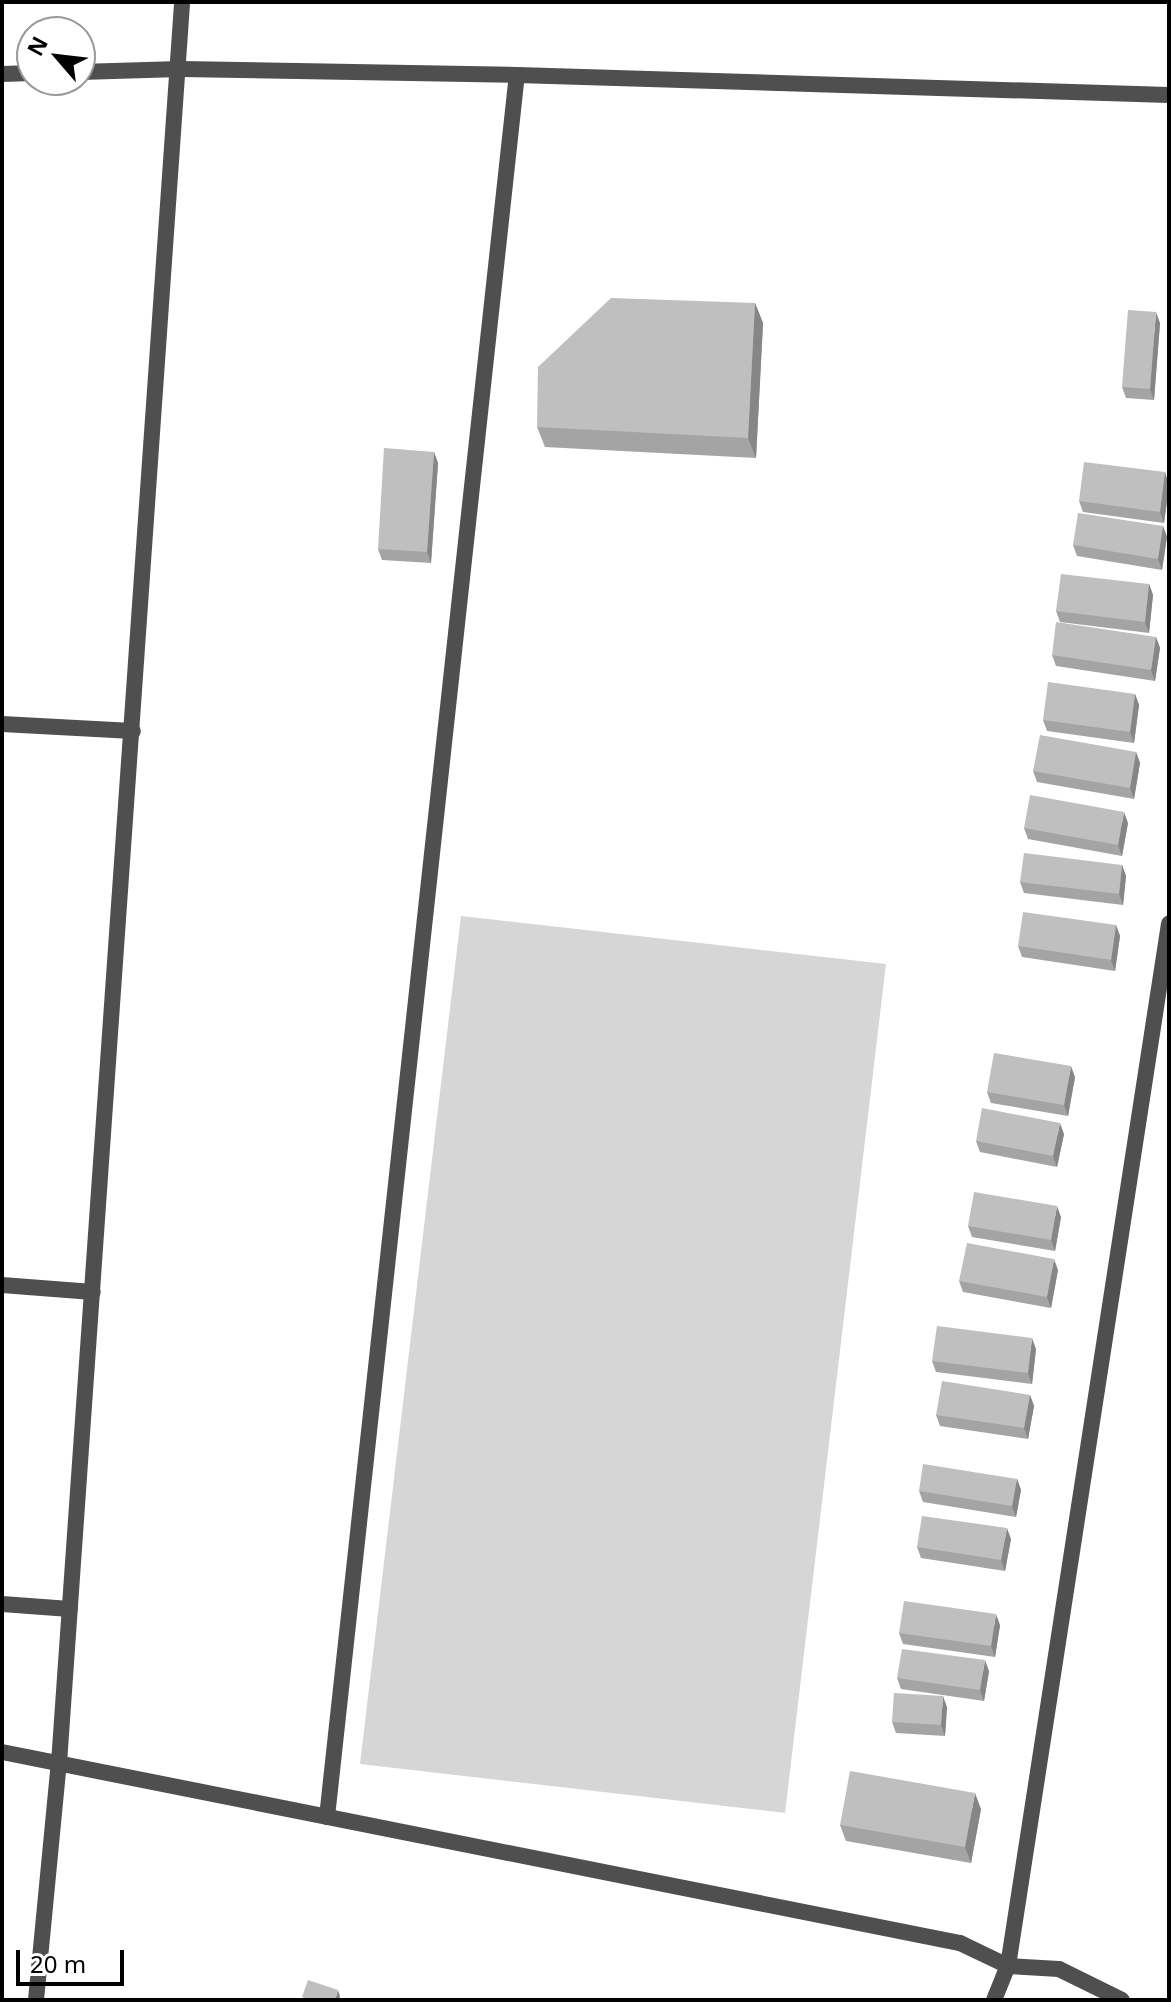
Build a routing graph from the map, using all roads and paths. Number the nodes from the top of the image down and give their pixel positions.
1 (182, 2) edge
2 (180, 69) junction
3 (96, 72) edge
4 (517, 75) junction
5 (1169, 95) edge
6 (2, 724) edge
7 (133, 731) junction
8 (1169, 923) edge
9 (1167, 944) edge
10 (2, 1285) edge
11 (93, 1292) junction
12 (2, 1604) edge
13 (70, 1609) junction
14 (2, 1752) edge
15 (59, 1763) junction
16 (327, 1817) junction
17 (1008, 1966) junction
18 (36, 2000) edge
19 (994, 2000) edge
20 (1122, 2000) edge

1 - 2 lane
2 - 3 lane
2 - 4 lane
2 - 7 lane
4 - 5 lane
4 - 16 lane
6 - 7 lane
7 - 11 lane
8 - 9 lane
9 - 17 lane
10 - 11 lane
11 - 13 lane
12 - 13 lane
13 - 15 lane
14 - 15 lane
15 - 16 lane
15 - 18 lane
16 - 17 lane
17 - 19 lane
17 - 20 lane

